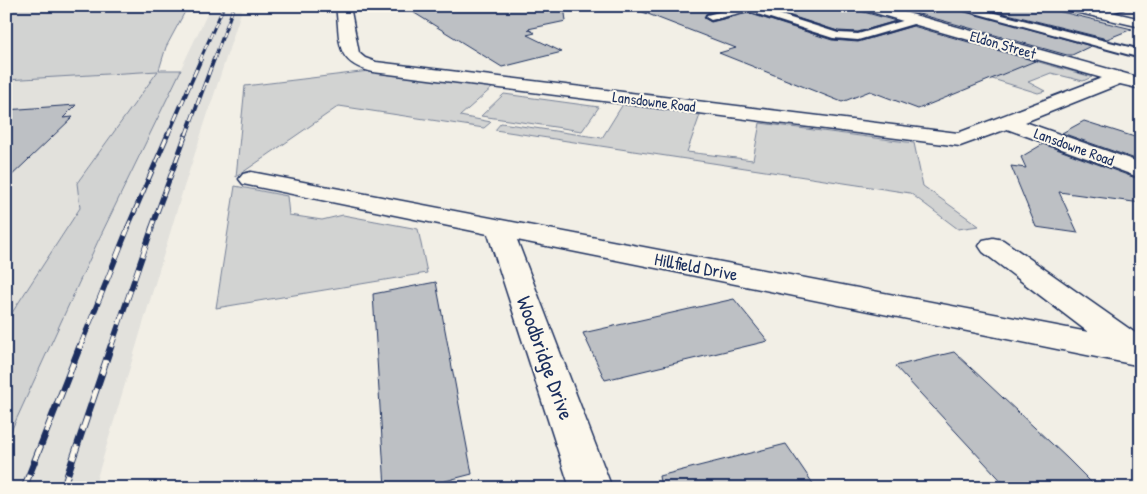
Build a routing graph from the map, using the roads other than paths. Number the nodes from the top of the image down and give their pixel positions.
1 (343, 6) edge
2 (866, 6) edge
3 (954, 6) edge
4 (1067, 6) edge
5 (1119, 6) edge
6 (1099, 13) junction
7 (711, 17) dead end
8 (916, 20) junction
9 (1141, 23) edge
10 (1141, 54) edge
11 (1132, 79) edge
12 (1007, 122) junction
13 (1141, 171) edge
14 (251, 179) dead end
15 (499, 228) junction
16 (993, 246) dead end
17 (1141, 354) edge
18 (591, 488) edge

1 - 12 street, Lansdowne Road
2 - 8 street, Eldon Street
3 - 10 lane
4 - 6 street
5 - 6 street
6 - 9 street
7 - 8 lane
8 - 11 street, Eldon Street
11 - 12 street, Lansdowne Road
12 - 13 street, Lansdowne Road
14 - 15 street, Hillfield Drive
15 - 17 street, Hillfield Drive
15 - 18 street, Woodbridge Drive
16 - 17 street, Hillfield Drive

